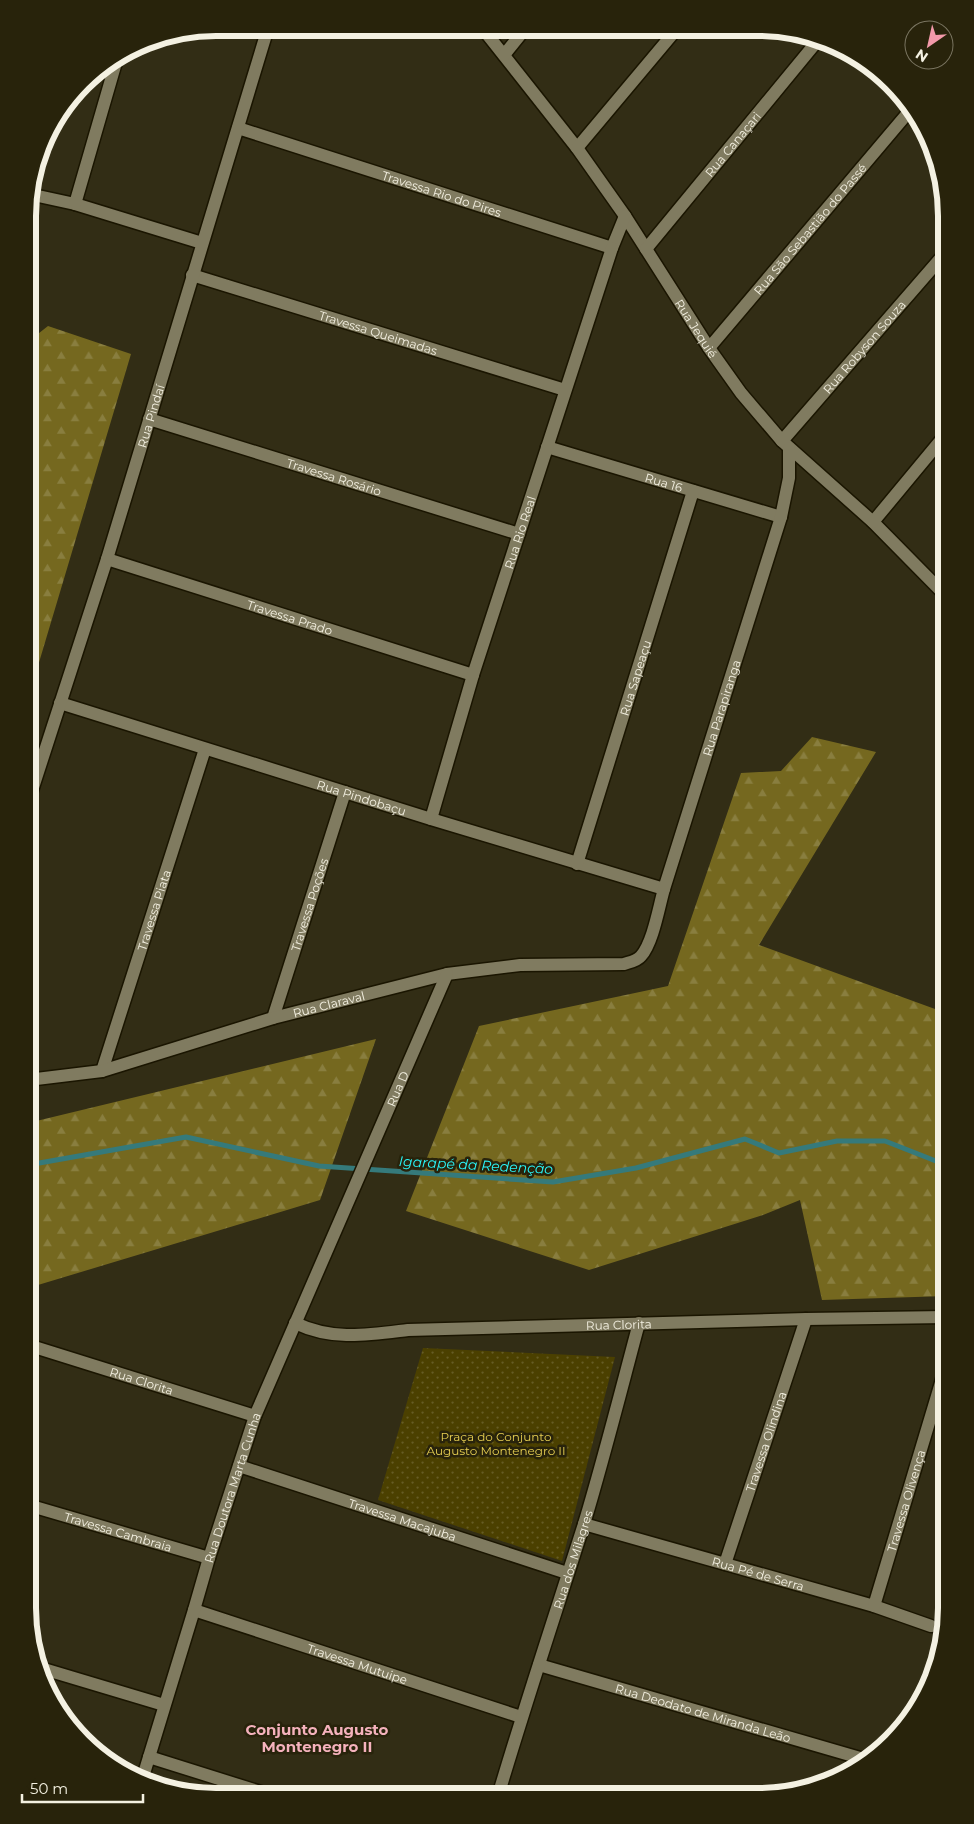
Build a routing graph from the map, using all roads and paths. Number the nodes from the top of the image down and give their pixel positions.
1 (266, 36) edge
2 (489, 36) edge
3 (519, 36) edge
4 (671, 36) edge
5 (814, 45) edge
6 (504, 55) junction
7 (114, 68) edge
8 (906, 115) edge
9 (238, 128) junction
10 (577, 148) junction
11 (38, 196) edge
12 (75, 204) junction
13 (625, 216) junction
14 (202, 243) junction
15 (612, 248) junction
16 (646, 248) junction
17 (938, 262) edge
18 (192, 275) junction
19 (708, 348) junction
20 (565, 390) junction
21 (149, 419) junction
22 (938, 444) edge
23 (785, 445) junction
24 (547, 447) junction
25 (693, 491) junction
26 (781, 517) junction
27 (873, 522) junction
28 (519, 534) junction
29 (107, 559) junction
30 (938, 588) edge
31 (473, 675) junction
32 (60, 703) junction
33 (205, 749) junction
34 (36, 778) edge
35 (345, 792) junction
36 (431, 819) junction
37 (578, 864) junction
38 (664, 889) junction
39 (635, 961) joint
40 (447, 974) junction
41 (273, 1018) junction
42 (102, 1071) junction
43 (36, 1079) edge
44 (348, 1204) joint
45 (938, 1317) edge
46 (806, 1319) junction
47 (294, 1323) junction
48 (639, 1323) junction
49 (36, 1348) edge
50 (938, 1393) edge
51 (255, 1416) junction
52 (239, 1466) junction
53 (36, 1507) edge
54 (584, 1524) junction
55 (209, 1558) junction
56 (724, 1564) junction
57 (567, 1572) junction
58 (874, 1606) junction
59 (194, 1610) junction
60 (931, 1626) dead end
61 (539, 1665) junction
62 (48, 1670) edge
63 (164, 1705) junction
64 (521, 1717) junction
65 (149, 1757) junction
66 (858, 1757) edge
67 (144, 1772) edge
68 (248, 1788) edge
69 (500, 1788) edge

1 - 9 street, Rua Pindaí
2 - 6 street, Rua Jequié
3 - 6 street
4 - 10 street
5 - 16 street, Rua Canaçari
6 - 10 street, Rua Jequié
7 - 12 street
8 - 19 street, Rua São Sebastião do Passé
9 - 14 street, Rua Pindaí
9 - 15 street, Travessa Rio do Pires
10 - 13 street, Rua Jequié
11 - 12 street
12 - 14 street
13 - 15 street
13 - 16 street, Rua Jequié
14 - 18 street, Rua Pindaí
15 - 20 street, Rua Rio Real
16 - 19 street, Rua Jequié
17 - 23 street, Rua Robyson Souza
18 - 20 street, Travessa Queimadas
18 - 21 street, Rua Pindaí
19 - 23 street, Rua Jequié
20 - 24 street, Rua Rio Real
21 - 28 street, Travessa Rosário
21 - 29 street, Rua Pindaí
22 - 27 street
23 - 26 street, Rua Parapiranga
23 - 27 street, Rua Jequié
24 - 25 street, Rua 16
24 - 28 street, Rua Rio Real
25 - 26 street, Rua 16
25 - 37 street, Rua Sapeaçu
26 - 38 street, Rua Parapiranga
27 - 30 street, Rua Jequié
28 - 31 street, Rua Rio Real
29 - 31 street, Travessa Prado
29 - 32 street, Rua Pindaí
31 - 36 street, Rua Rio Real
32 - 33 street, Rua Pindobaçu
32 - 34 street, Rua Pindaí
33 - 35 street, Rua Pindobaçu
33 - 42 street, Travessa Piata
35 - 36 street, Rua Pindobaçu
35 - 41 street, Travessa Poções
36 - 37 street, Rua Pindobaçu
37 - 38 street, Rua Pindobaçu
38 - 39 street, Rua Parapiranga
39 - 40 street, Rua Claraval
40 - 41 street, Rua Claraval
40 - 44 street, Rua D
41 - 42 street, Rua Claraval
42 - 43 street, Rua Claraval
44 - 47 street, Rua Doutora Marta Cunha
45 - 46 street, Rua Clorita
46 - 48 street, Rua Clorita
46 - 56 street, Travessa Olindina
47 - 48 street, Rua Clorita
47 - 51 street, Rua Doutora Marta Cunha
48 - 54 street, Rua dos Milagres
49 - 51 street, Rua Clorita
50 - 58 street, Travessa Olivença
51 - 52 street, Rua Doutora Marta Cunha
52 - 55 street, Rua Doutora Marta Cunha
52 - 57 street, Travessa Macajuba
53 - 55 street, Travessa Cambraia
54 - 56 street, Rua Pé de Serra
54 - 57 street, Rua dos Milagres
55 - 59 street, Rua Doutora Marta Cunha
56 - 58 street, Rua Pé de Serra
57 - 61 street, Rua dos Milagres
58 - 60 street, Rua Pé de Serra
59 - 63 street, Rua Doutora Marta Cunha
59 - 64 street, Travessa Mutuipe
61 - 64 street, Rua dos Milagres
61 - 66 street, Rua Deodato de Miranda Leão
62 - 63 street
63 - 65 street, Rua Doutora Marta Cunha
64 - 69 street, Rua dos Milagres
65 - 67 street, Rua Doutora Marta Cunha
65 - 68 street

